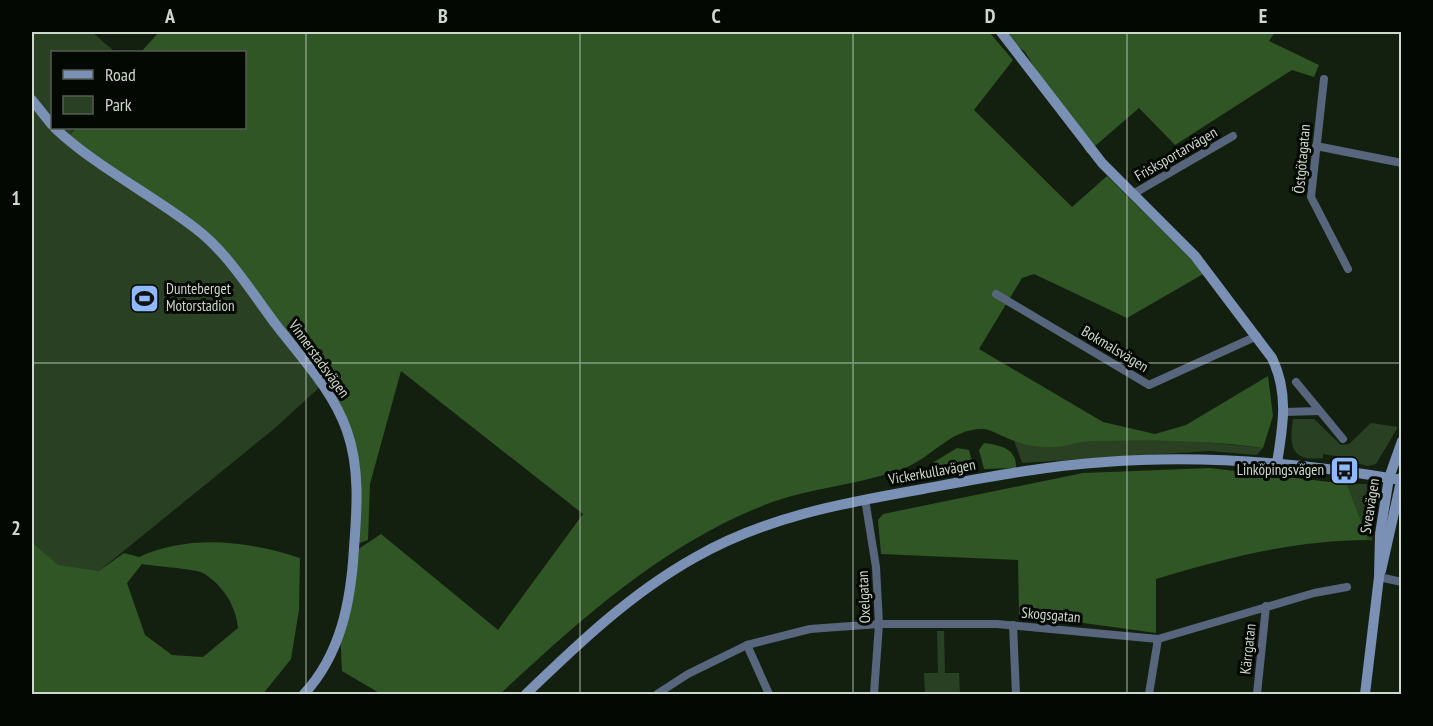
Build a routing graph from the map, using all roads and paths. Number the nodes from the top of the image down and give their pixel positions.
1 (1001, 32) edge
2 (1324, 79) dead end
3 (32, 100) edge
4 (51, 122) edge
5 (58, 129) edge
6 (1233, 136) dead end
7 (1316, 146) junction
8 (1401, 163) edge
9 (1133, 194) junction
10 (1348, 268) dead end
11 (996, 294) dead end
12 (1257, 336) junction
13 (1296, 382) dead end
14 (1319, 411) junction
15 (1284, 412) junction
16 (1343, 439) dead end
17 (1401, 441) edge
18 (1277, 463) junction
19 (1389, 478) junction
20 (1401, 478) edge
21 (865, 499) junction
22 (1379, 577) junction
23 (1401, 582) edge
24 (1347, 587) dead end
25 (1266, 606) junction
26 (879, 624) junction
27 (1013, 625) junction
28 (1158, 639) junction
29 (747, 645) junction
30 (304, 694) edge
31 (526, 694) edge
32 (657, 694) edge
33 (769, 694) edge
34 (874, 694) edge
35 (1016, 694) edge
36 (1149, 694) edge
37 (1257, 694) edge
38 (1365, 694) edge

1 - 9 main road
2 - 7 street, Östgötagatan
3 - 4 main road, Vinnerstadsvägen
5 - 30 main road, Vinnerstadsvägen
6 - 9 street, Frisksportarvägen
7 - 8 street
7 - 10 street, Östgötagatan
9 - 12 main road
11 - 12 street, Bokmalsvägen
12 - 15 main road
13 - 14 street
14 - 15 street
14 - 16 street
15 - 18 main road
17 - 19 main road, Sveavägen
18 - 19 main road, Vickerkullavägen
18 - 21 main road, Vickerkullavägen
19 - 20 main road, Vickerkullavägen
19 - 22 main road, Sveavägen
20 - 22 main road, Sveavägen
21 - 26 street, Oxelgatan
21 - 31 main road, Vickerkullavägen
22 - 23 street
22 - 38 main road, Sveavägen
24 - 25 street, Skogsgatan
25 - 28 street, Skogsgatan
25 - 37 street, Kärrgatan
26 - 27 street, Skogsgatan
26 - 29 street, Skogsgatan
26 - 34 street, Oxelgatan
27 - 28 street, Skogsgatan
27 - 35 street
28 - 36 street
29 - 32 street, Skogsgatan
29 - 33 street

